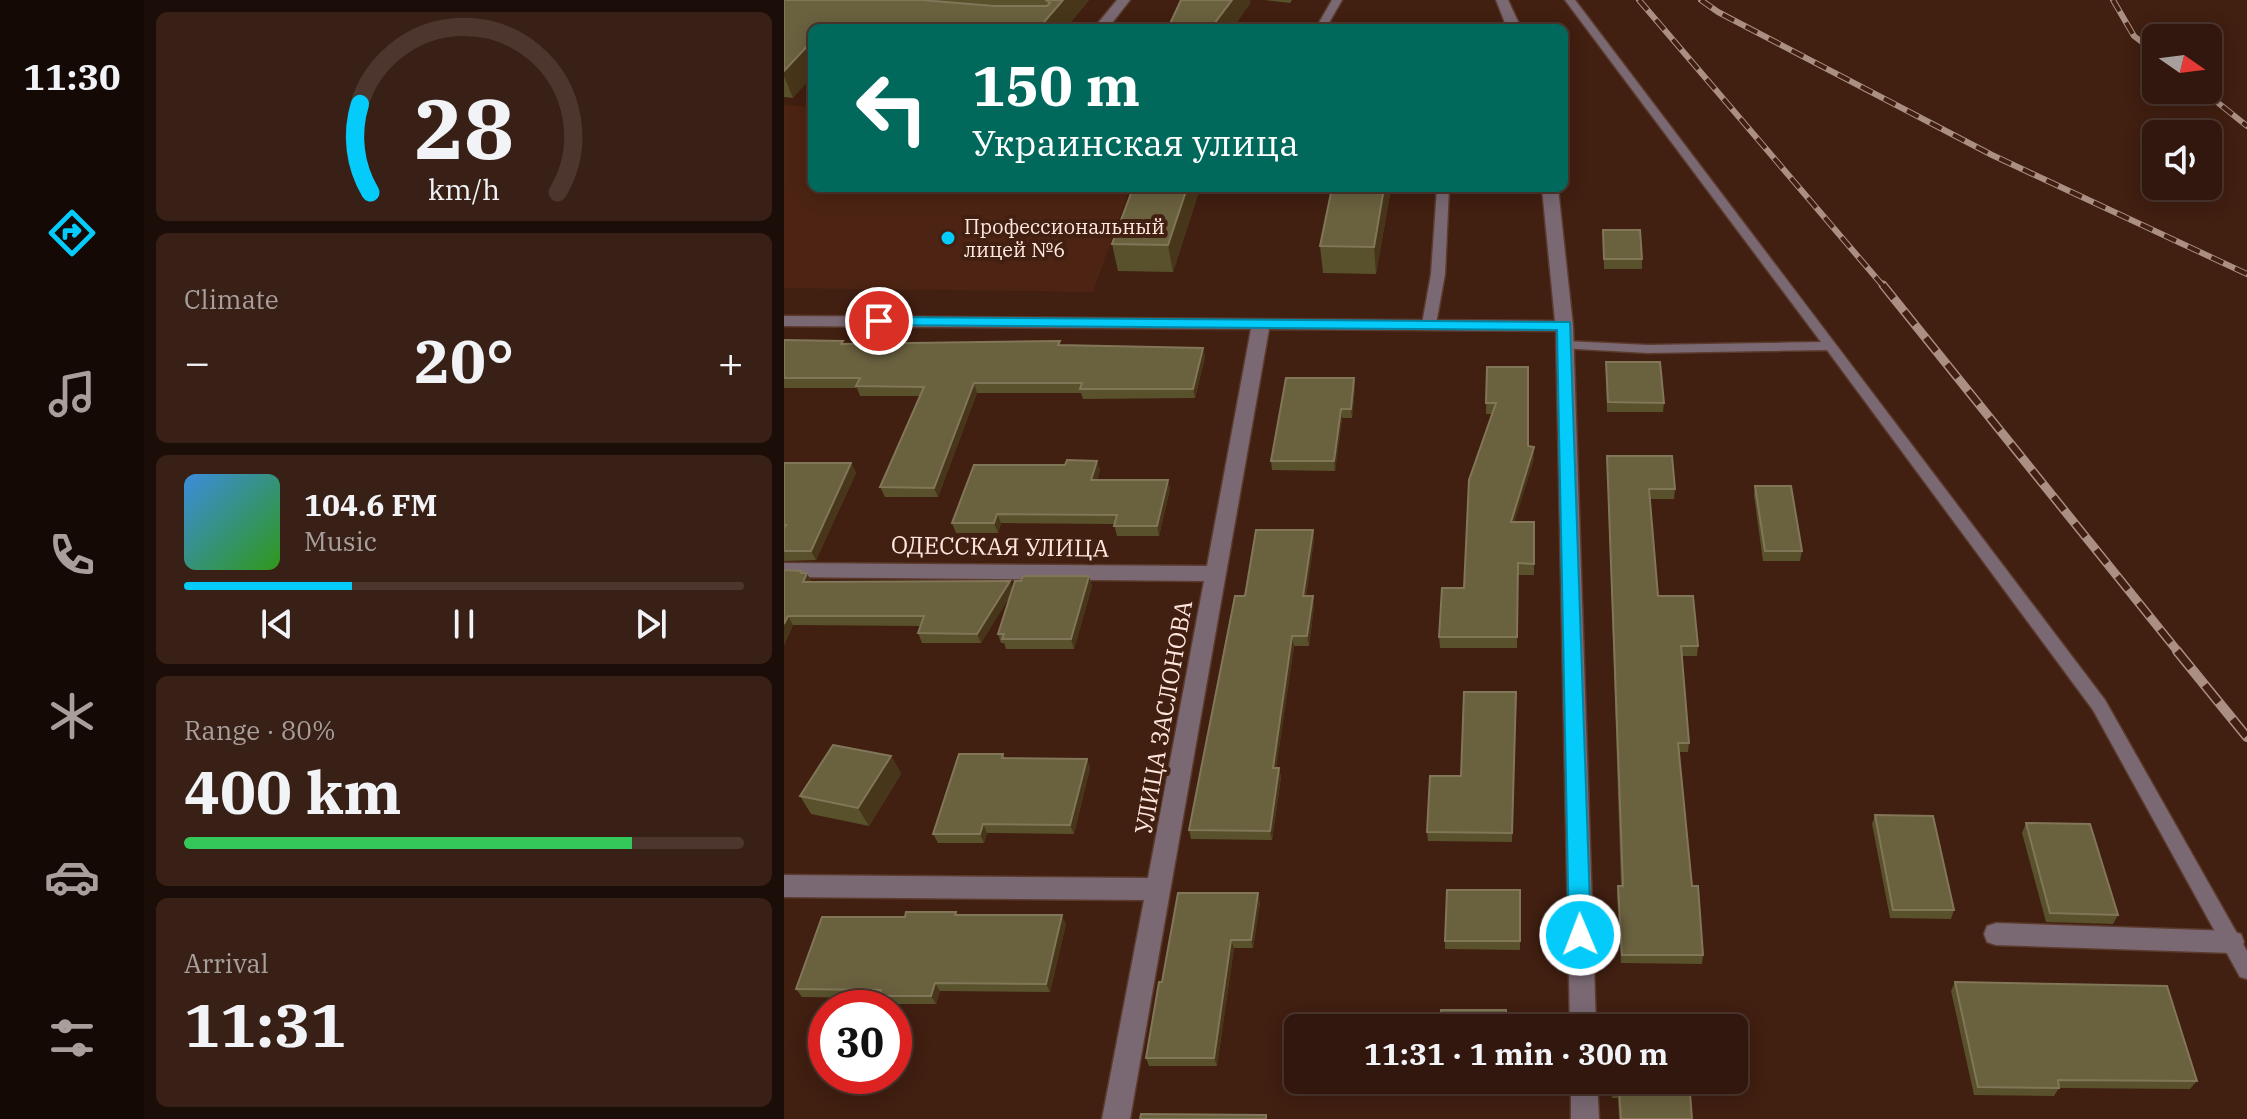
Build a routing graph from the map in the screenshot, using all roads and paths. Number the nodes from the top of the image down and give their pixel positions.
1 (1124, 0) edge
2 (1337, 0) edge
3 (1502, 0) edge
4 (1570, 0) edge
5 (1104, 24) edge
6 (1323, 24) edge
7 (1512, 24) edge
8 (1443, 192) edge
9 (1550, 192) edge
10 (784, 321) edge
11 (1261, 324) junction
12 (1429, 324) junction
13 (1564, 335) junction
14 (1831, 346) junction
15 (784, 570) edge
16 (1216, 574) junction
17 (784, 886) edge
18 (1158, 889) junction
19 (1996, 934) dead end
20 (2232, 942) junction
21 (2247, 970) edge
22 (1583, 1014) edge
23 (1584, 1094) edge
24 (1116, 1119) edge
25 (1585, 1119) edge

1 - 5 street
2 - 6 lane
3 - 7 street
4 - 14 lane
8 - 12 lane
9 - 13 street
10 - 11 street
11 - 12 street
11 - 16 street, УЛИЦА ЗАСЛОНОВА
12 - 13 street
13 - 14 lane
13 - 22 street
14 - 20 lane
15 - 16 street, ОДЕССКАЯ УЛИЦА
16 - 18 street, УЛИЦА ЗАСЛОНОВА
17 - 18 street
18 - 24 street, УЛИЦА ЗАСЛОНОВА
19 - 20 street
20 - 21 lane
23 - 25 street

